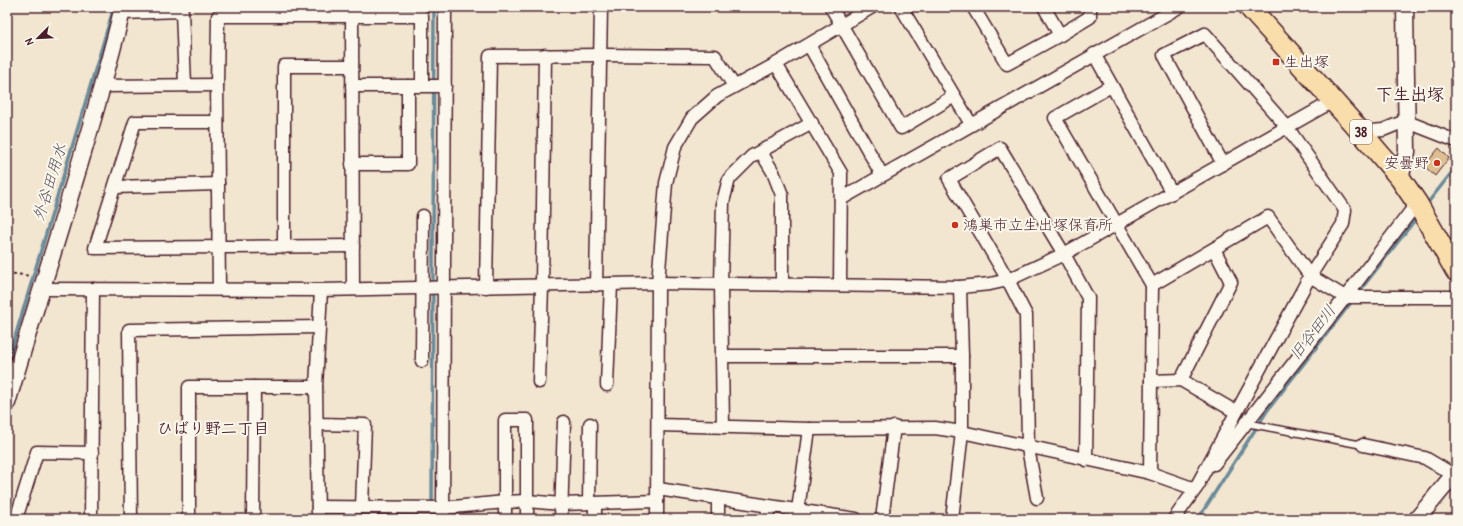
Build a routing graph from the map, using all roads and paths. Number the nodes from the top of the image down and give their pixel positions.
1 (445, 7) edge
2 (600, 7) edge
3 (831, 7) edge
4 (872, 7) edge
5 (901, 7) edge
6 (973, 7) edge
7 (1044, 7) edge
8 (1090, 7) edge
9 (1179, 7) edge
10 (1249, 7) edge
11 (1405, 7) edge
12 (122, 10) edge
13 (352, 15) junction
14 (841, 24) junction
15 (1060, 34) junction
16 (808, 45) junction
17 (1094, 54) junction
18 (545, 55) junction
19 (600, 55) junction
20 (776, 64) junction
21 (352, 66) junction
22 (185, 85) junction
23 (217, 85) junction
24 (422, 85) junction
25 (103, 86) junction
26 (352, 86) junction
27 (408, 86) junction
28 (445, 86) junction
29 (734, 86) junction
30 (1111, 86) junction
31 (954, 96) junction
32 (1333, 101) junction
33 (1405, 121) junction
34 (217, 122) junction
35 (812, 123) junction
36 (971, 124) junction
37 (1287, 127) junction
38 (1361, 132) junction
39 (1456, 141) edge
40 (761, 152) junction
41 (352, 164) junction
42 (1223, 164) junction
43 (882, 175) junction
44 (1400, 178) junction
45 (218, 184) junction
46 (115, 188) junction
47 (1172, 193) junction
48 (840, 199) junction
49 (1417, 203) junction
50 (424, 216) dead end
51 (1117, 224) junction
52 (353, 246) junction
53 (284, 247) junction
54 (219, 248) junction
55 (1214, 249) junction
56 (1064, 254) junction
57 (1456, 271) edge
58 (7, 273) edge
59 (1310, 276) junction
60 (1008, 280) junction
61 (42, 283) junction
62 (658, 283) junction
63 (596, 284) junction
64 (611, 284) junction
65 (721, 284) junction
66 (782, 285) junction
67 (840, 285) junction
68 (1152, 285) junction
69 (542, 286) junction
70 (486, 287) junction
71 (960, 287) junction
72 (423, 288) junction
73 (444, 288) junction
74 (93, 289) junction
75 (219, 289) junction
76 (353, 289) junction
77 (321, 290) junction
78 (1345, 297) junction
79 (1456, 297) edge
80 (319, 327) junction
81 (722, 356) junction
82 (962, 356) junction
83 (422, 361) dead end
84 (1181, 380) junction
85 (1151, 381) junction
86 (539, 382) dead end
87 (607, 385) dead end
88 (254, 386) junction
89 (316, 386) junction
90 (7, 403) edge
91 (1236, 412) junction
92 (564, 422) dead end
93 (1246, 423) junction
94 (316, 424) junction
95 (590, 424) dead end
96 (658, 425) junction
97 (723, 427) junction
98 (894, 428) junction
99 (809, 430) junction
100 (962, 432) junction
101 (1363, 445) joint
102 (1028, 448) junction
103 (92, 453) junction
104 (1086, 460) junction
105 (1150, 473) junction
106 (1455, 473) edge
107 (1195, 488) junction
108 (657, 495) junction
109 (718, 498) junction
110 (1036, 498) dead end
111 (527, 501) junction
112 (505, 502) junction
113 (592, 503) junction
114 (562, 504) junction
115 (768, 506) junction
116 (362, 507) junction
117 (798, 510) junction
118 (318, 513) edge
119 (443, 514) edge
120 (16, 519) edge
121 (91, 519) edge
122 (131, 519) edge
123 (189, 519) edge
124 (254, 519) edge
125 (505, 519) edge
126 (527, 519) edge
127 (561, 519) edge
128 (595, 519) edge
129 (657, 519) edge
130 (718, 519) edge
131 (768, 519) edge
132 (856, 519) edge
133 (882, 519) edge
134 (952, 519) edge
135 (1174, 519) edge
136 (1417, 519) edge

1 - 28 street
2 - 19 street
3 - 14 street
4 - 14 street
5 - 31 street
6 - 15 street
7 - 15 street
8 - 15 street
9 - 17 street
10 - 32 main road, 38
11 - 33 street
12 - 22 street
12 - 25 street
13 - 21 street
13 - 23 street
13 - 24 street
14 - 16 street
14 - 31 street
16 - 20 street
16 - 43 street
17 - 30 street
17 - 36 street
18 - 19 street
18 - 69 street
18 - 70 street
19 - 29 street
19 - 63 street
20 - 29 street
20 - 35 street
21 - 26 street
21 - 53 street
22 - 23 street
22 - 25 street
23 - 34 street
24 - 27 street
24 - 28 street
25 - 61 street
26 - 27 street
26 - 41 street
27 - 41 street
28 - 73 street
29 - 62 street
30 - 47 street
30 - 51 street
31 - 36 street
32 - 37 street
32 - 38 main road, 38
33 - 38 street
33 - 39 street
33 - 44 street
34 - 45 street
34 - 46 street
35 - 40 street
35 - 48 street
36 - 43 street
37 - 42 street
37 - 42 street
37 - 59 street
38 - 44 main road, 38
40 - 65 street
40 - 66 street
41 - 52 street
42 - 47 street
43 - 48 street
44 - 49 main road, 38
45 - 46 street
45 - 54 street
46 - 54 street
47 - 51 street
48 - 67 street
49 - 57 main road, 38
49 - 78 street
50 - 72 street
51 - 56 street
51 - 68 street
52 - 53 street
52 - 76 street
53 - 54 street
54 - 75 street
55 - 59 street
55 - 68 street
55 - 84 street
56 - 60 street
56 - 60 street
56 - 104 street
58 - 61 path
59 - 78 street
59 - 91 street
60 - 71 street
60 - 102 street
61 - 74 street
61 - 90 street
62 - 64 street
62 - 65 street
62 - 96 street
63 - 64 street
63 - 69 street
64 - 87 street
65 - 66 street
65 - 81 street
66 - 67 street
67 - 71 street
68 - 85 street
69 - 70 street
69 - 86 street
70 - 73 street
71 - 82 street
72 - 73 street
72 - 76 street
72 - 83 street
73 - 119 street
74 - 75 street
74 - 103 street
75 - 77 street
76 - 77 street
77 - 80 street
78 - 79 street
78 - 93 street
80 - 89 street
80 - 122 street
81 - 82 street
81 - 97 street
82 - 100 street
84 - 85 street
84 - 91 street
85 - 105 street
88 - 89 street
88 - 123 street
88 - 124 street
89 - 94 street
91 - 107 street
92 - 114 street
93 - 101 lane
93 - 107 street
94 - 116 street
94 - 118 street
95 - 113 street
96 - 97 street
96 - 108 street
97 - 99 street
98 - 99 street
98 - 100 street
98 - 133 street
99 - 117 street
100 - 102 street
100 - 134 street
101 - 106 street
102 - 104 street
102 - 110 street
103 - 120 street
103 - 121 street
104 - 105 street
105 - 107 street
106 - 136 street
107 - 135 street
108 - 109 street
108 - 113 street
108 - 129 street
109 - 115 street
109 - 130 street
111 - 112 street
111 - 112 street
111 - 114 street
111 - 126 street
112 - 119 street
112 - 125 street
113 - 114 street
113 - 128 street
114 - 127 street
115 - 117 street
115 - 131 street
116 - 118 street
116 - 119 street
117 - 132 street

